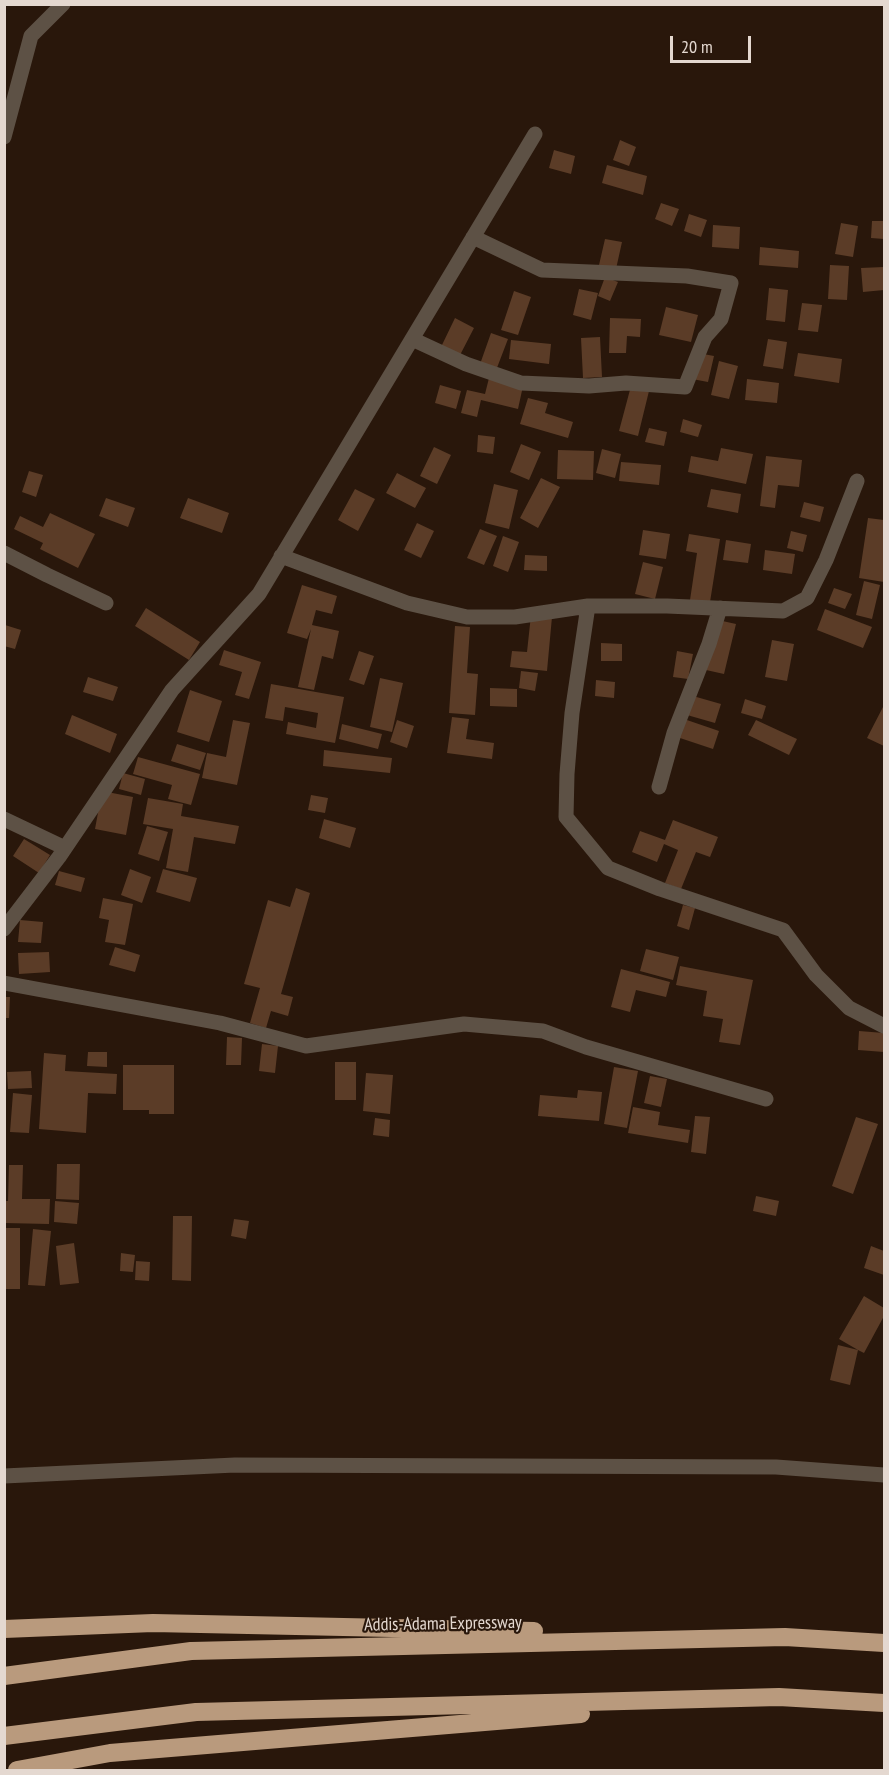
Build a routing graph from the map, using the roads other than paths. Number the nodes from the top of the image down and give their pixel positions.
1 (63, 4) edge
2 (535, 134) dead end
3 (4, 138) edge
4 (473, 237) junction
5 (412, 339) junction
6 (857, 481) dead end
7 (4, 552) edge
8 (281, 556) junction
9 (106, 603) dead end
10 (588, 606) junction
11 (720, 608) junction
12 (659, 787) dead end
13 (4, 819) edge
14 (65, 848) junction
15 (4, 929) edge
16 (4, 983) edge
17 (885, 1026) edge
18 (766, 1099) dead end
19 (885, 1474) edge
20 (4, 1476) edge
21 (4, 1629) edge
22 (785, 1637) junction
23 (885, 1643) edge
24 (4, 1676) edge
25 (779, 1697) junction
26 (885, 1703) edge
27 (4, 1736) edge
28 (16, 1770) edge

1 - 3 street
2 - 4 street
4 - 5 street
4 - 5 street
5 - 8 street
6 - 11 street
7 - 9 street
8 - 10 street
8 - 14 street
10 - 11 street
10 - 17 street
11 - 12 street
13 - 14 street
14 - 15 street
16 - 18 street
19 - 20 street
21 - 22 highway
22 - 23 highway, Addis-Adama Expressway
22 - 24 highway, Addis-Adama Expressway
25 - 26 highway
25 - 27 highway
25 - 28 highway

